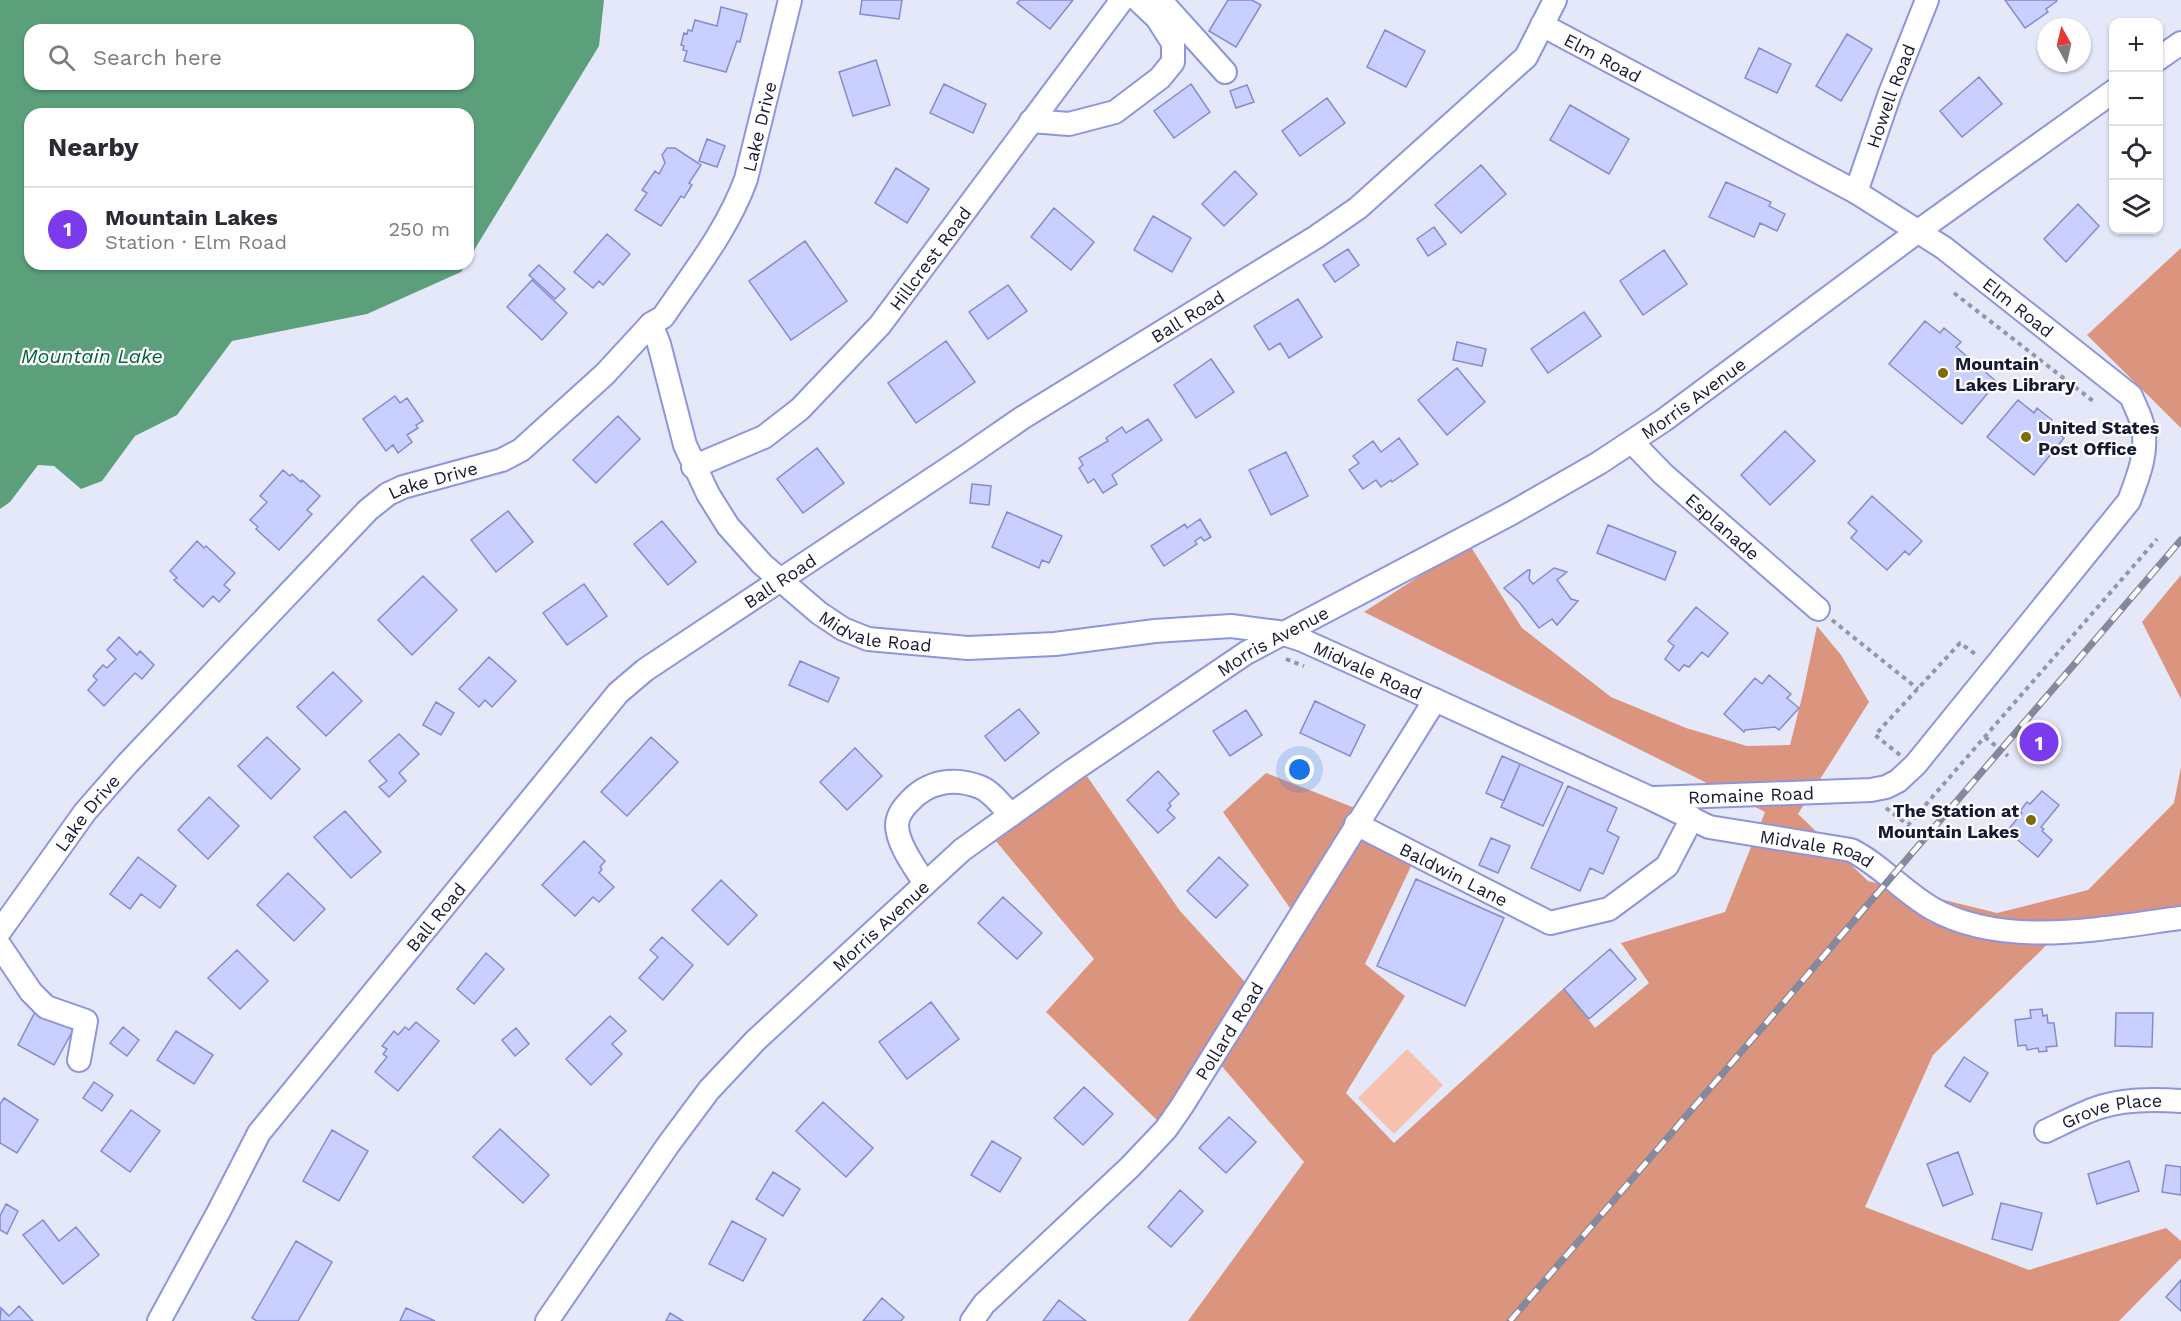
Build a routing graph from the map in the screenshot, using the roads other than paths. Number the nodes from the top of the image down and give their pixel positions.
1 (790, 0) edge
2 (1122, 0) edge
3 (1138, 0) edge
4 (1160, 0) edge
5 (1555, 0) edge
6 (1927, 0) edge
7 (1542, 26) junction
8 (2181, 43) edge
9 (2163, 56) edge
10 (1225, 72) dead end
11 (2109, 96) edge
12 (1031, 120) junction
13 (1856, 192) junction
14 (1917, 232) junction
15 (651, 324) junction
16 (1632, 442) junction
17 (693, 467) junction
18 (781, 580) junction
19 (1818, 609) road end
20 (1283, 633) junction
21 (1435, 699) junction
22 (1852, 792) joint
23 (1650, 798) junction
24 (1011, 815) junction
25 (1692, 818) junction
26 (1356, 824) junction
27 (925, 884) junction
28 (2181, 918) edge
29 (1550, 923) joint
30 (0, 931) edge
31 (0, 946) edge
32 (79, 1060) dead end
33 (2181, 1101) edge
34 (2046, 1131) dead end
35 (159, 1321) edge
36 (547, 1321) edge
37 (972, 1321) edge

1 - 15 street, Lake Drive
2 - 12 street, Hillcrest Road
3 - 12 street
4 - 10 street
5 - 7 street, Ball Road
6 - 13 street, Howell Road
7 - 13 street, Elm Road
7 - 18 street, Ball Road
8 - 9 street
11 - 14 street, Morris Avenue
12 - 17 street, Hillcrest Road
13 - 14 street, Elm Road
14 - 16 street, Morris Avenue
14 - 22 street, Elm Road
15 - 17 street, Midvale Road
15 - 30 street, Lake Drive
16 - 19 street, Esplanade
16 - 20 street, Morris Avenue
17 - 18 street, Midvale Road
18 - 20 street, Midvale Road
18 - 35 street, Ball Road
20 - 21 street, Midvale Road
20 - 24 street, Morris Avenue
21 - 23 street, Midvale Road
21 - 26 street, Pollard Road
22 - 23 street, Romaine Road
23 - 25 street, Midvale Road
24 - 27 street, Morris Avenue
24 - 27 street
25 - 28 street, Midvale Road
25 - 29 street, Romaine Road
26 - 29 street, Baldwin Lane
26 - 37 street, Pollard Road
27 - 36 street, Morris Avenue
31 - 32 street
33 - 34 street, Grove Place

